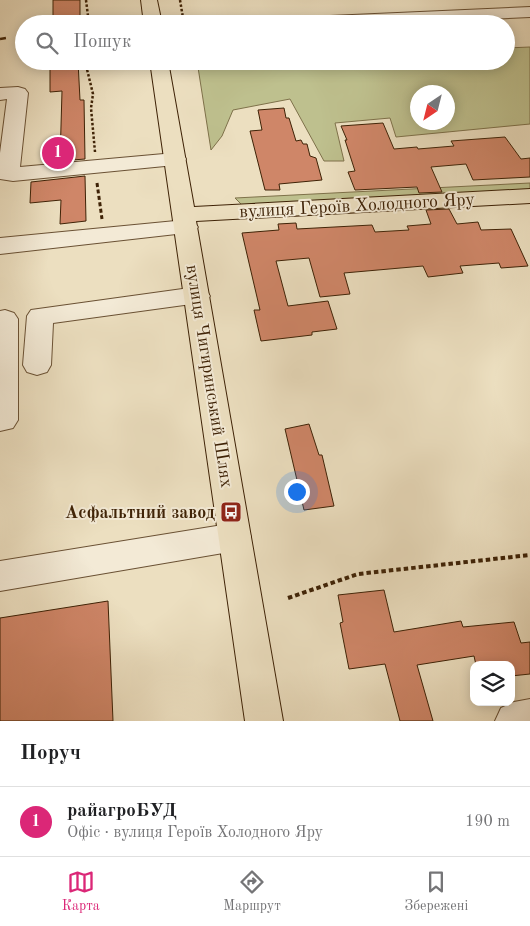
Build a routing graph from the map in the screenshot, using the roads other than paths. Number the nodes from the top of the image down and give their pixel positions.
1 (149, 0) edge
2 (530, 12) edge
3 (152, 15) edge
4 (463, 15) edge
5 (160, 70) edge
6 (0, 94) edge
7 (175, 159) junction
8 (0, 171) edge
9 (530, 196) edge
10 (185, 221) junction
11 (0, 246) edge
12 (197, 296) junction
13 (5, 319) dead end
14 (37, 364) dead end
15 (0, 420) edge
16 (235, 536) junction
17 (0, 576) edge
18 (530, 718) edge
19 (264, 721) edge
20 (514, 721) edge

1 - 3 main road
2 - 4 street
5 - 7 main road, вулиця Чигиринський Шлях
6 - 8 street
7 - 8 street
7 - 10 main road, вулиця Чигиринський Шлях
9 - 10 main road, вулиця Героїв Холодного Яру
10 - 11 street, вулиця Героїв Холодного Яру
10 - 12 main road, вулиця Чигиринський Шлях
12 - 14 street
12 - 16 main road, вулиця Чигиринський Шлях
13 - 15 street
16 - 17 street
16 - 19 main road, вулиця Чигиринський Шлях
18 - 20 street

